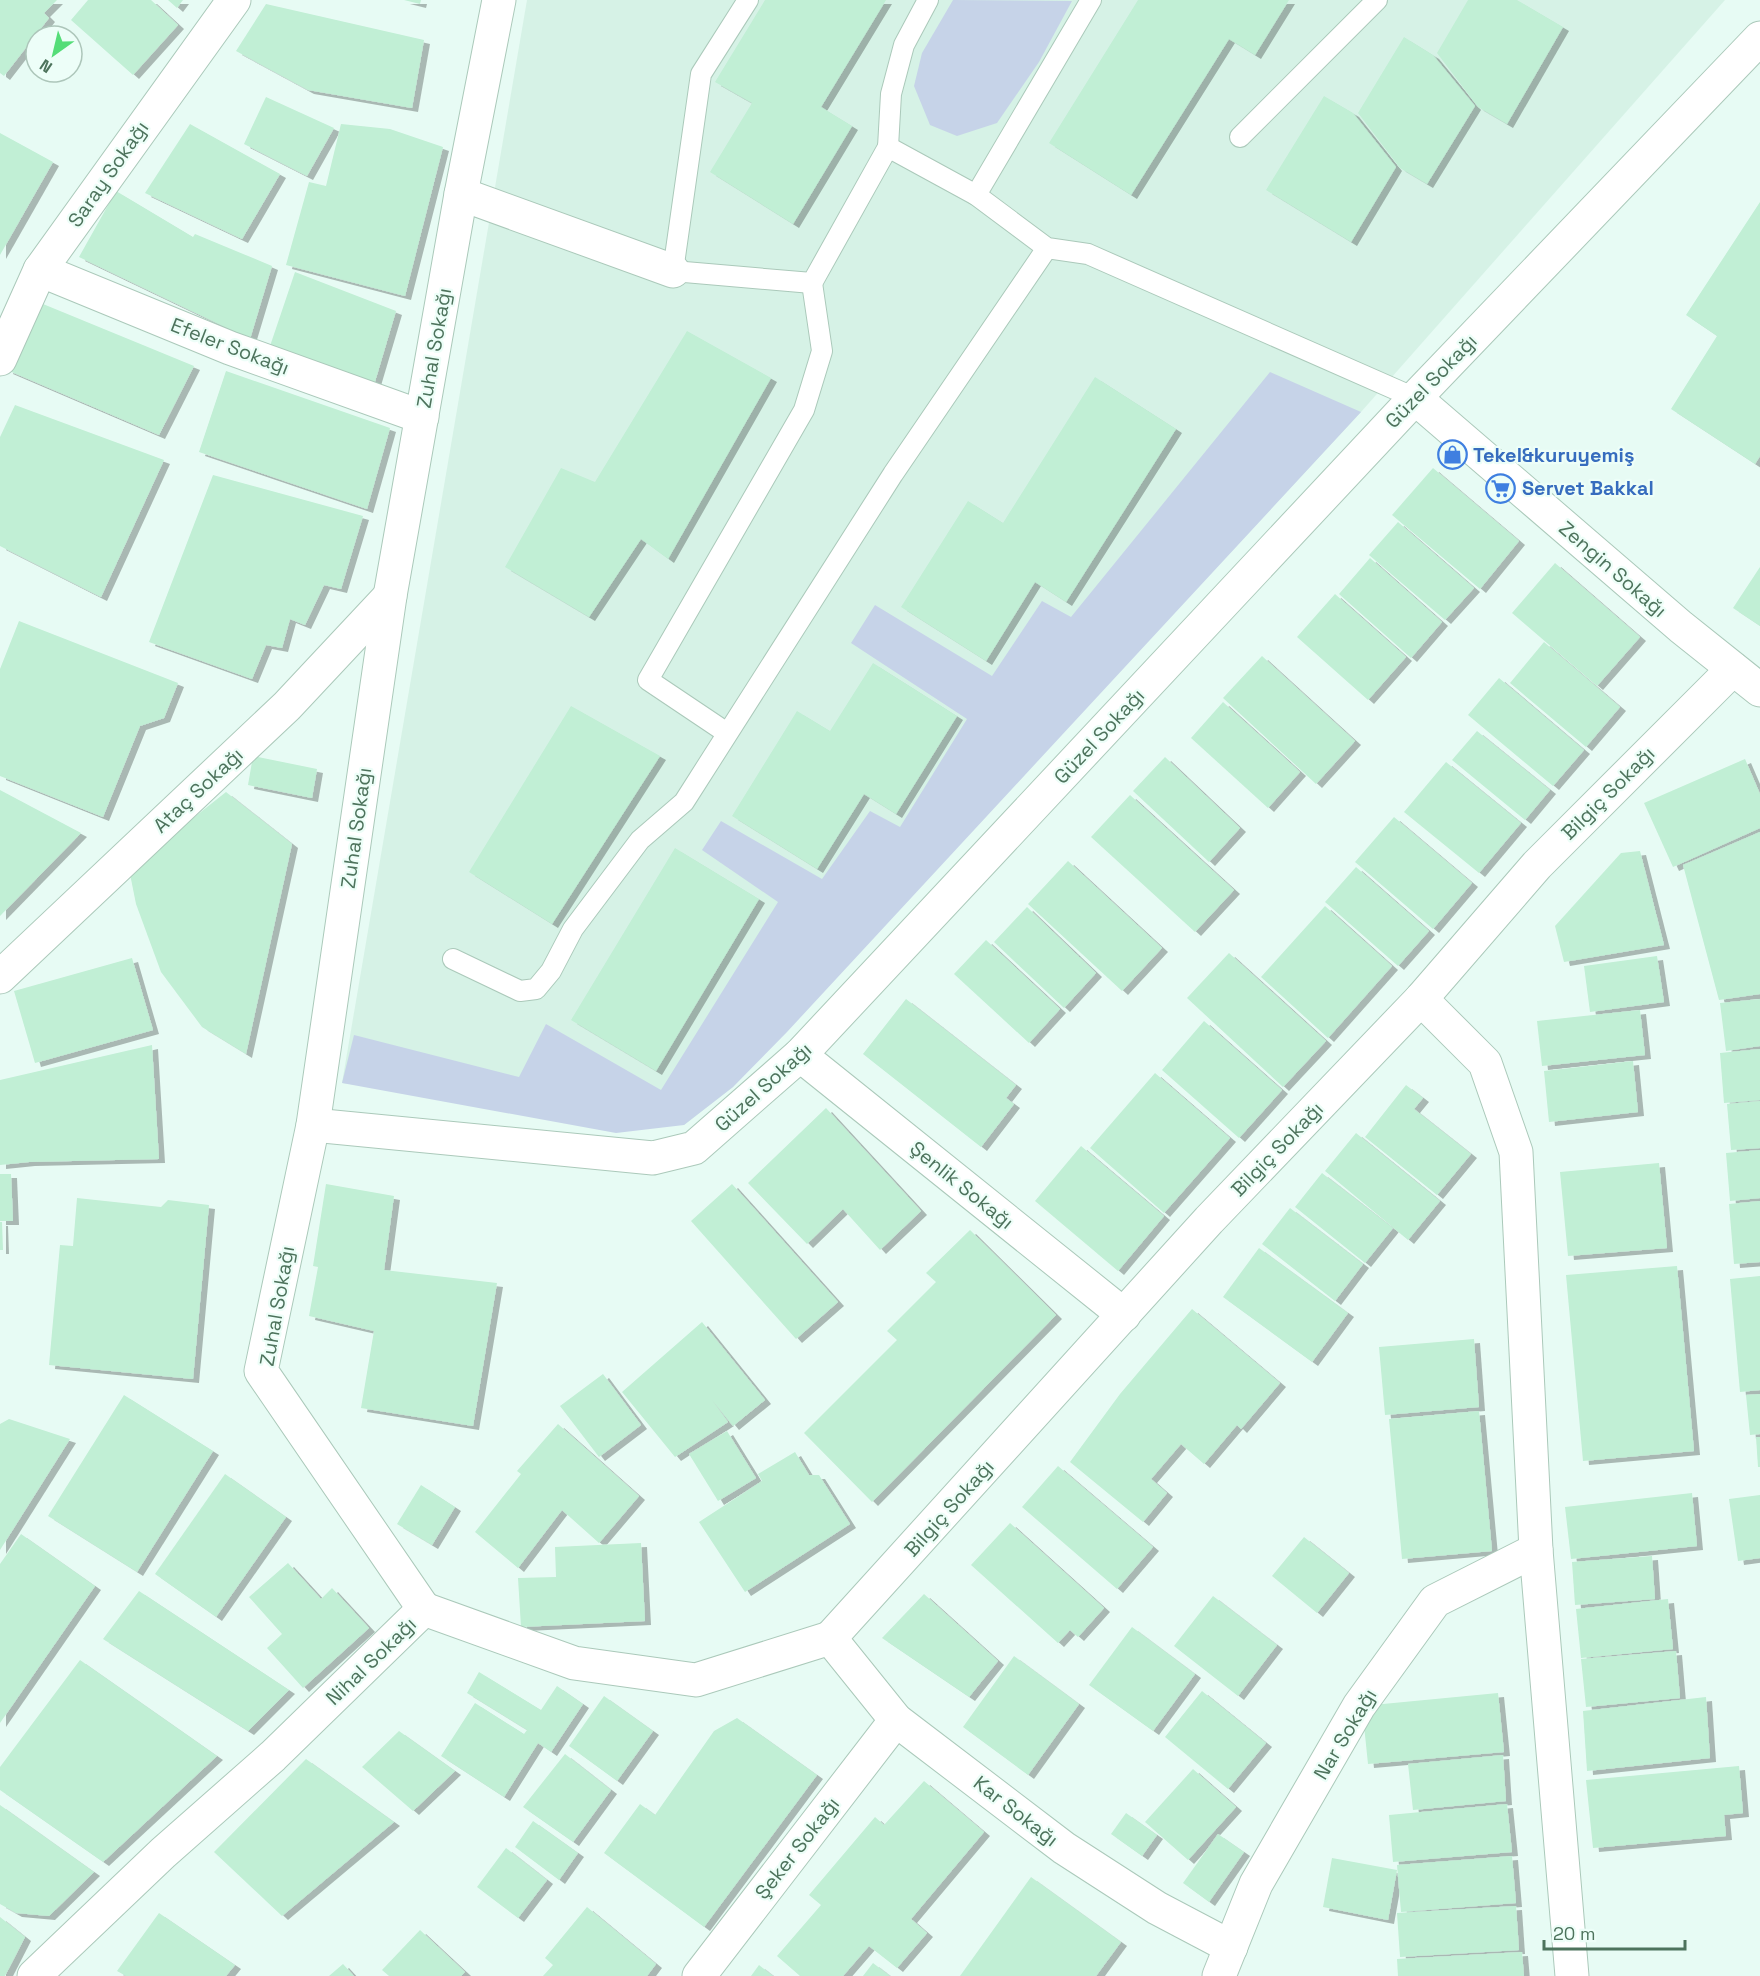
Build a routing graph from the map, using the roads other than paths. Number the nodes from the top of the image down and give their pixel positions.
1 (234, 0) edge
2 (499, 0) edge
3 (748, 0) edge
4 (928, 0) edge
5 (1091, 0) edge
6 (1377, 0) edge
7 (1760, 38) edge
8 (1240, 137) dead end
9 (888, 147) junction
10 (461, 194) junction
11 (976, 195) junction
12 (1047, 248) junction
13 (40, 270) junction
14 (673, 271) junction
15 (812, 283) junction
16 (0, 359) edge
17 (1415, 398) junction
18 (422, 417) junction
19 (390, 596) junction
20 (1733, 669) junction
21 (1760, 690) edge
22 (727, 734) junction
23 (453, 959) dead end
24 (0, 977) edge
25 (1421, 999) junction
26 (800, 1055) junction
27 (313, 1125) junction
28 (1124, 1315) junction
29 (1536, 1550) junction
30 (424, 1609) junction
31 (830, 1638) junction
32 (896, 1720) junction
33 (1225, 1962) edge
34 (34, 1976) edge
35 (699, 1976) edge
36 (1572, 1976) edge

1 - 13 street, Saray Sokağı
2 - 10 street, Zuhal Sokağı
3 - 14 lane
4 - 9 lane
5 - 11 lane
6 - 8 lane
7 - 17 street, Güzel Sokağı
9 - 11 lane
9 - 15 lane
10 - 14 street
10 - 18 street, Zuhal Sokağı
11 - 12 lane
12 - 17 lane
12 - 22 lane
13 - 16 street, Saray Sokağı
13 - 18 street, Efeler Sokağı
14 - 15 lane
15 - 22 lane
17 - 20 street, Zengin Sokağı
17 - 26 street, Güzel Sokağı
18 - 19 street, Zuhal Sokağı
19 - 24 street, Ataç Sokağı
19 - 27 street, Zuhal Sokağı
20 - 21 street, Zengin Sokağı
20 - 25 street, Bilgiç Sokağı
22 - 23 lane
25 - 28 street, Bilgiç Sokağı
25 - 29 street
26 - 27 street, Güzel Sokağı
26 - 28 street, Şenlik Sokağı
27 - 30 street, Zuhal Sokağı
28 - 31 street, Bilgiç Sokağı
29 - 33 street, Nar Sokağı
29 - 36 street
30 - 31 street, Nihal Sokağı
30 - 34 street, Nihal Sokağı
31 - 32 street, Kar Sokağı
32 - 33 street, Kar Sokağı
32 - 35 street, Şeker Sokağı

